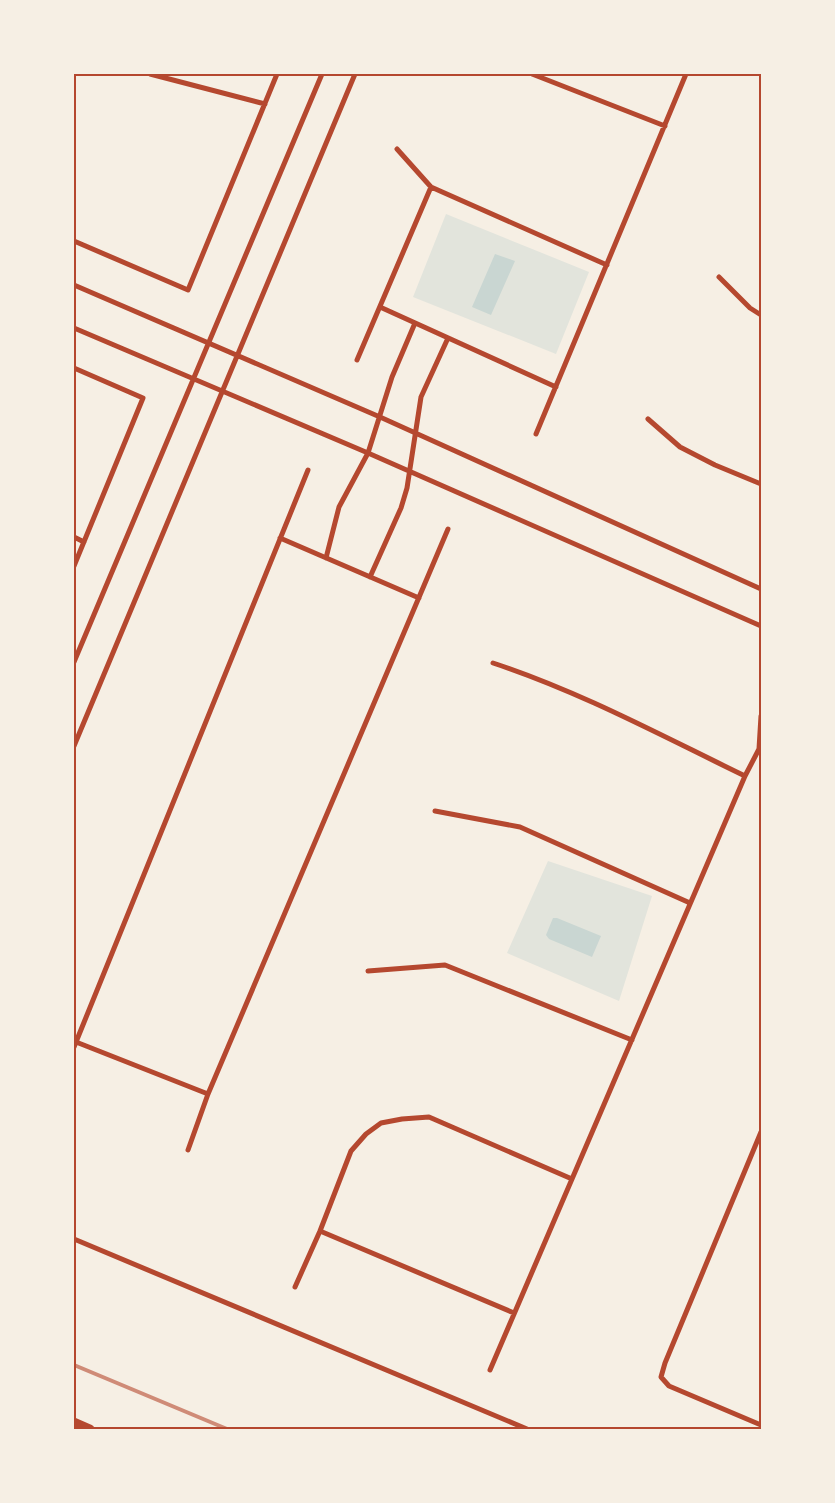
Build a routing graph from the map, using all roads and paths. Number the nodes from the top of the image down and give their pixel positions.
1 (150, 74) edge
2 (277, 74) edge
3 (322, 74) edge
4 (355, 74) edge
5 (532, 74) edge
6 (686, 74) edge
7 (265, 104) junction
8 (665, 126) junction
9 (397, 149) dead end
10 (432, 187) junction
11 (74, 241) edge
12 (607, 265) junction
13 (719, 277) dead end
14 (74, 285) edge
15 (380, 307) junction
16 (761, 315) edge
17 (415, 323) junction
18 (74, 328) edge
19 (448, 338) junction
20 (208, 343) junction
21 (237, 356) junction
22 (357, 360) dead end
23 (74, 368) edge
24 (193, 379) junction
25 (556, 387) junction
26 (222, 391) junction
27 (380, 417) junction
28 (648, 419) dead end
29 (415, 434) junction
30 (536, 434) dead end
31 (368, 453) junction
32 (308, 470) dead end
33 (409, 471) junction
34 (761, 484) edge
35 (448, 529) dead end
36 (74, 537) edge
37 (280, 538) junction
38 (84, 542) junction
39 (326, 558) junction
40 (74, 566) edge
41 (370, 577) junction
42 (761, 589) edge
43 (418, 598) junction
44 (761, 626) edge
45 (74, 662) edge
46 (493, 663) dead end
47 (761, 716) edge
48 (74, 746) edge
49 (760, 749) edge
50 (745, 776) junction
51 (435, 811) dead end
52 (690, 903) junction
53 (368, 971) dead end
54 (632, 1040) junction
55 (75, 1045) edge
56 (208, 1094) junction
57 (761, 1132) edge
58 (188, 1150) dead end
59 (572, 1179) junction
60 (320, 1231) junction
61 (74, 1239) edge
62 (295, 1287) dead end
63 (514, 1314) junction
64 (490, 1370) dead end
65 (74, 1422) edge
66 (761, 1425) edge
67 (90, 1429) edge
68 (527, 1429) edge

1 - 7 street
2 - 7 street
3 - 20 street
4 - 21 street
5 - 8 street
6 - 8 street
7 - 11 street
8 - 12 street
9 - 10 street
10 - 12 street
10 - 15 street
12 - 25 street
13 - 16 street
14 - 20 street
15 - 17 street
15 - 22 street
17 - 19 street
17 - 27 street
18 - 24 street
19 - 25 street
19 - 29 street
20 - 21 street
20 - 24 street
21 - 26 street
21 - 27 street
23 - 38 street
24 - 26 street
24 - 45 street
25 - 30 street
26 - 31 street
26 - 48 street
27 - 29 street
27 - 31 street
28 - 34 street
29 - 33 street
29 - 42 street
31 - 33 street
31 - 39 street
32 - 37 street
33 - 41 street
33 - 44 street
35 - 43 street
36 - 38 street
37 - 39 street
37 - 55 street
38 - 40 street
39 - 41 street
41 - 43 street
43 - 56 street
46 - 50 street
47 - 49 street
49 - 50 street
50 - 52 street
51 - 52 street
52 - 54 street
53 - 54 street
54 - 59 street
55 - 56 street
56 - 58 street
57 - 66 street
59 - 60 street
59 - 63 street
60 - 62 street
60 - 63 street
61 - 68 street
63 - 64 street
65 - 67 street

